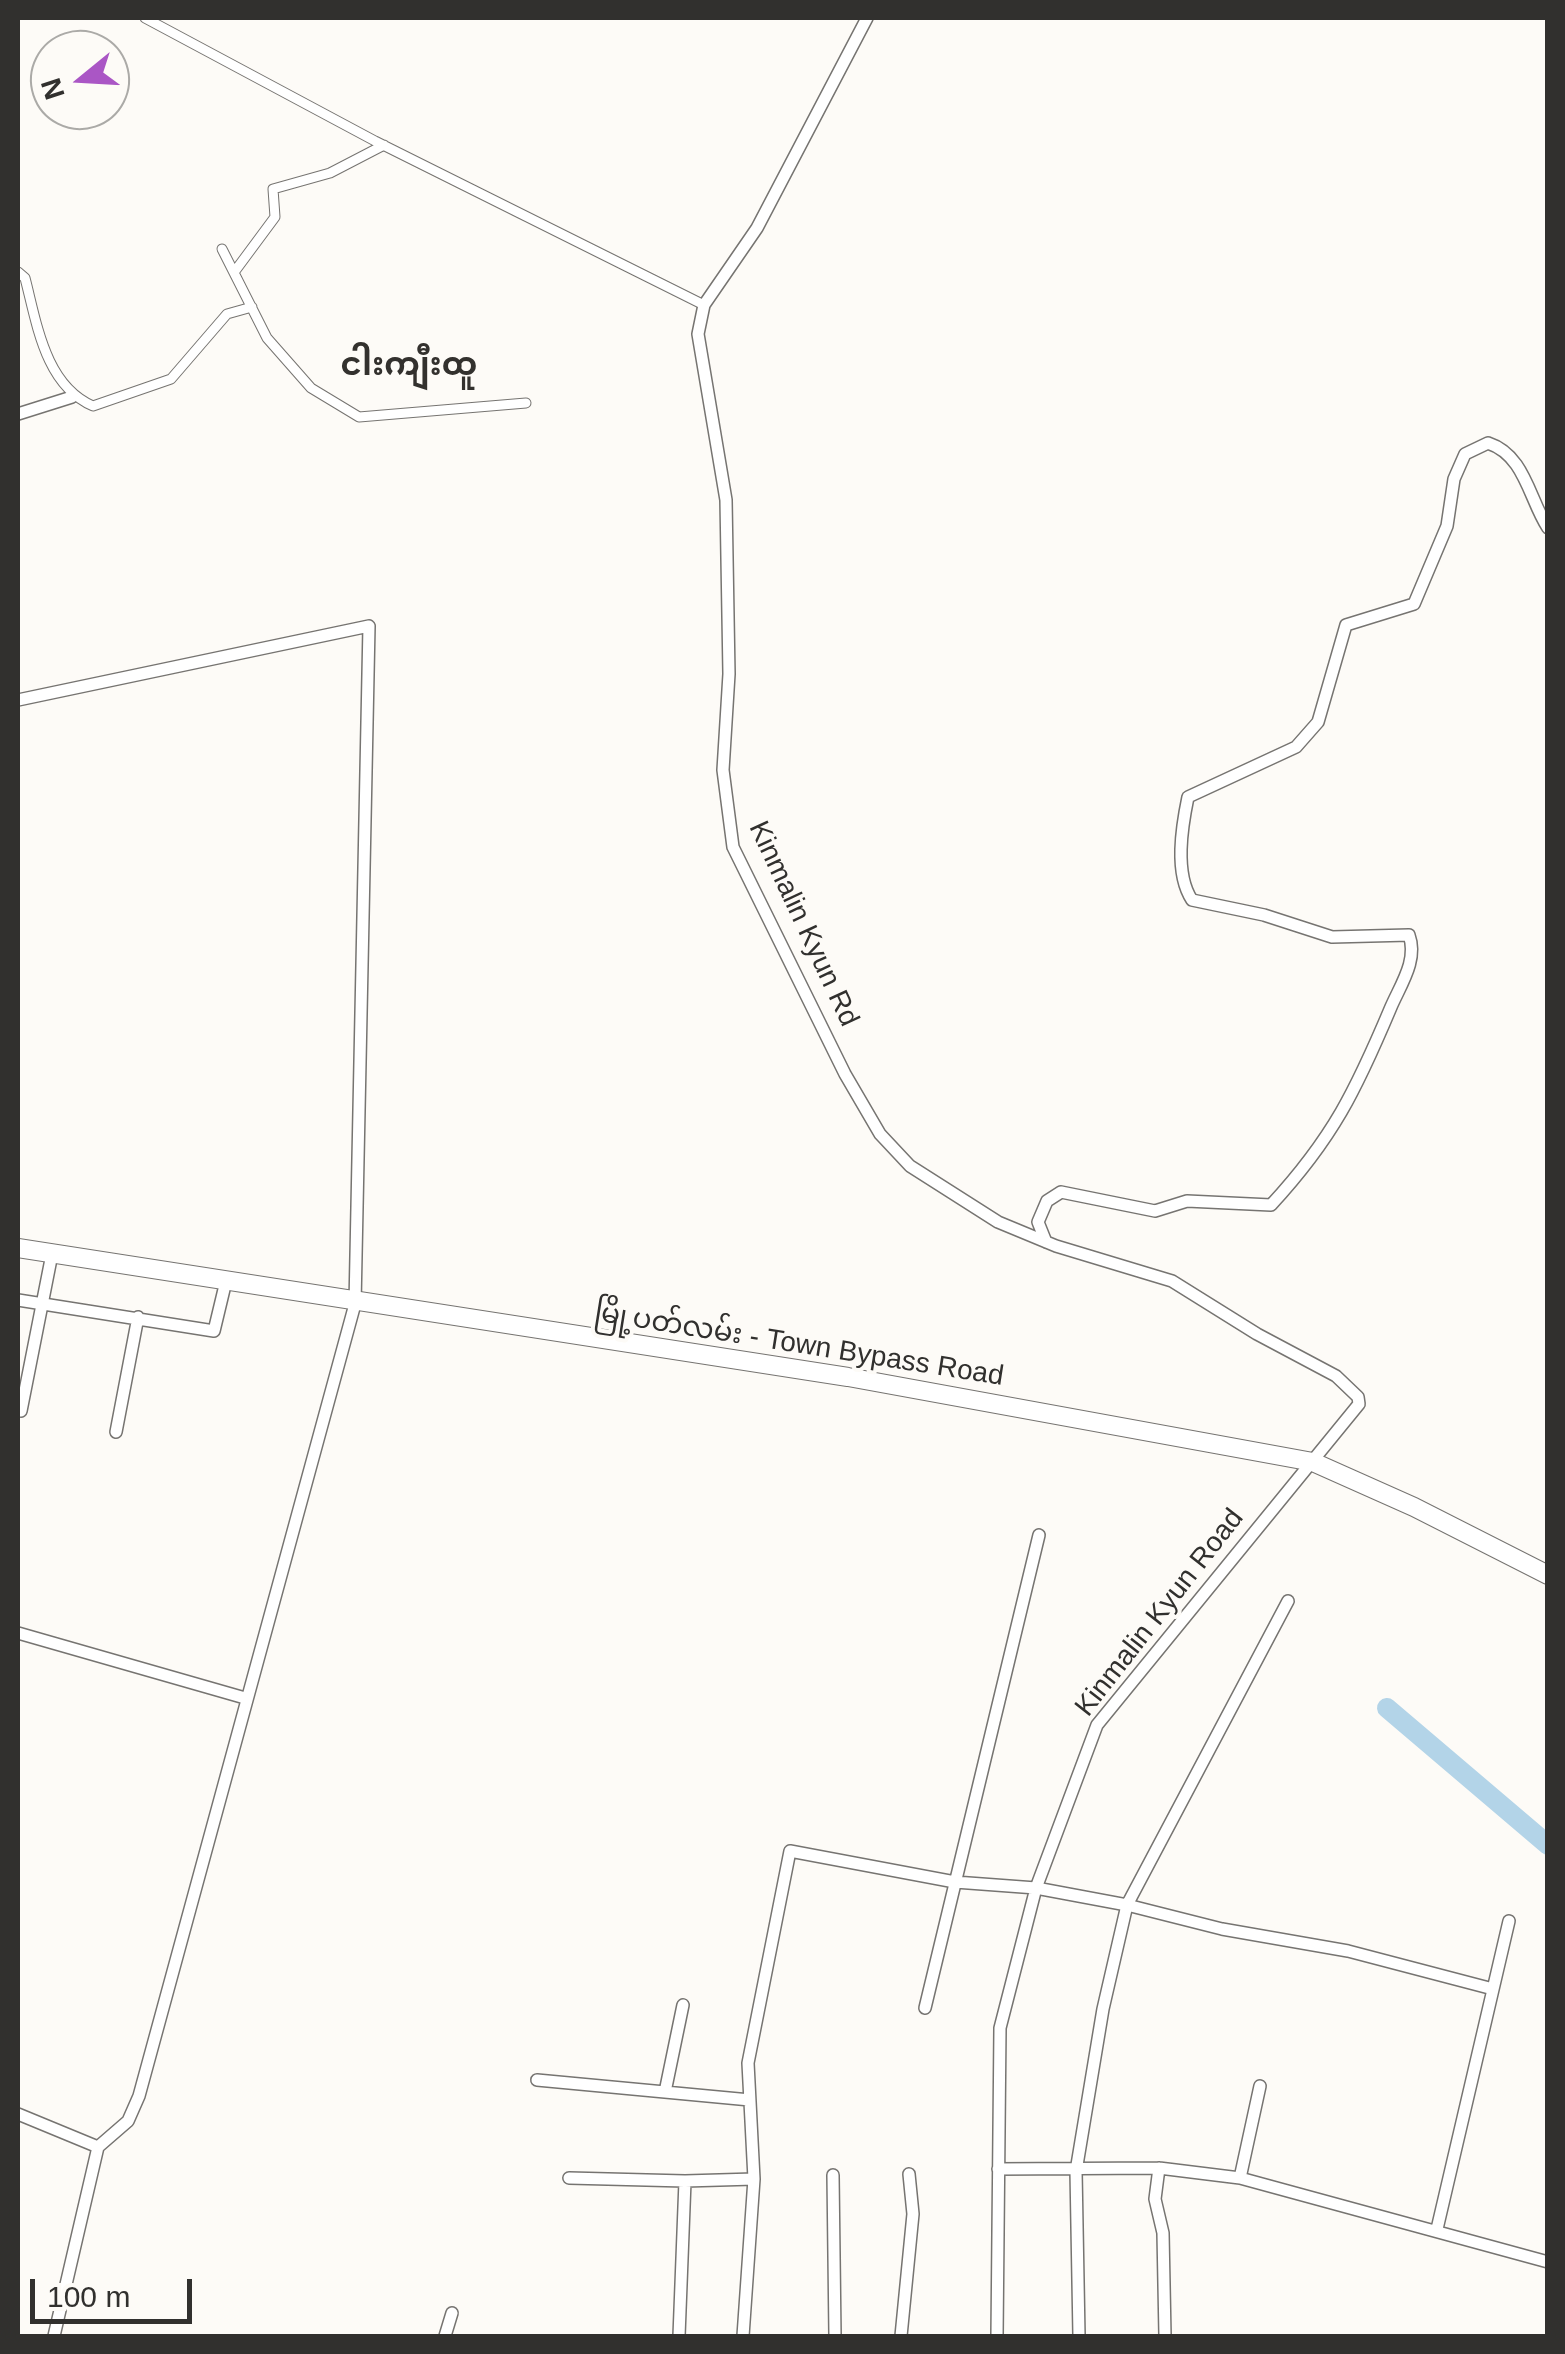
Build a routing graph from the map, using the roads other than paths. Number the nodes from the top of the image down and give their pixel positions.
1 (145, 18) edge
2 (867, 18) edge
3 (384, 145) junction
4 (222, 249) dead end
5 (235, 270) junction
6 (18, 272) edge
7 (704, 305) junction
8 (252, 306) junction
9 (72, 397) junction
10 (526, 403) dead end
11 (18, 414) edge
12 (1548, 528) edge
13 (18, 700) edge
14 (1046, 1242) junction
15 (18, 1248) edge
16 (52, 1254) junction
17 (226, 1281) junction
18 (18, 1300) edge
19 (42, 1304) junction
20 (355, 1304) junction
21 (138, 1318) junction
22 (21, 1411) dead end
23 (116, 1432) dead end
24 (1313, 1462) junction
25 (1038, 1535) dead end
26 (1548, 1575) edge
27 (1288, 1601) dead end
28 (18, 1634) edge
29 (245, 1698) junction
30 (955, 1882) junction
31 (1036, 1888) junction
32 (1127, 1905) junction
33 (1510, 1920) dead end
34 (1494, 1989) junction
35 (683, 2004) dead end
36 (925, 2008) dead end
37 (537, 2080) dead end
38 (1260, 2086) dead end
39 (665, 2092) junction
40 (750, 2100) junction
41 (18, 2114) edge
42 (98, 2147) junction
43 (1159, 2168) junction
44 (998, 2170) junction
45 (1076, 2171) junction
46 (910, 2174) dead end
47 (833, 2175) dead end
48 (569, 2178) dead end
49 (1240, 2178) junction
50 (754, 2179) junction
51 (685, 2181) junction
52 (1437, 2229) junction
53 (1548, 2262) edge
54 (452, 2313) dead end
55 (54, 2336) edge
56 (445, 2336) edge
57 (679, 2336) edge
58 (743, 2336) edge
59 (835, 2336) edge
60 (901, 2336) edge
61 (997, 2336) edge
62 (1079, 2336) edge
63 (1164, 2336) edge

1 - 3 street
2 - 7 street
3 - 5 street
3 - 7 street
4 - 5 street
5 - 8 street
6 - 9 street
7 - 14 street, Kinmalin Kyun Rd
8 - 9 street
8 - 10 street
9 - 11 street
12 - 14 street
13 - 20 street
14 - 24 street, Kinmalin Kyun Rd
15 - 16 main road, မြို့ပတ်လမ်း - Town Bypass Road
16 - 17 main road, မြို့ပတ်လမ်း - Town Bypass Road
16 - 19 street
17 - 20 main road, မြို့ပတ်လမ်း - Town Bypass Road
17 - 21 street
18 - 19 street
19 - 21 street
19 - 22 street
20 - 24 main road, မြို့ပတ်လမ်း - Town Bypass Road
20 - 29 street
21 - 23 street
24 - 26 main road, မြို့ပတ်လမ်း - Town Bypass Road
24 - 31 street, Kinmalin Kyun Road
25 - 30 street
27 - 32 street
28 - 29 street
29 - 42 street
30 - 31 street
30 - 36 street
30 - 40 street
31 - 32 street
31 - 44 street, Kinmalin Kyun Road
32 - 34 street
32 - 45 street
33 - 34 street
34 - 52 street
35 - 39 street
37 - 39 street
38 - 49 street
39 - 40 street
40 - 50 street
41 - 42 street
42 - 55 street
43 - 45 street
43 - 49 street
43 - 63 street
44 - 45 street
44 - 61 street, Kinmalin Kyun Road
45 - 62 street
46 - 60 street
47 - 59 street
48 - 51 street
49 - 52 street
50 - 51 street
50 - 58 street
51 - 57 street
52 - 53 street
54 - 56 street

